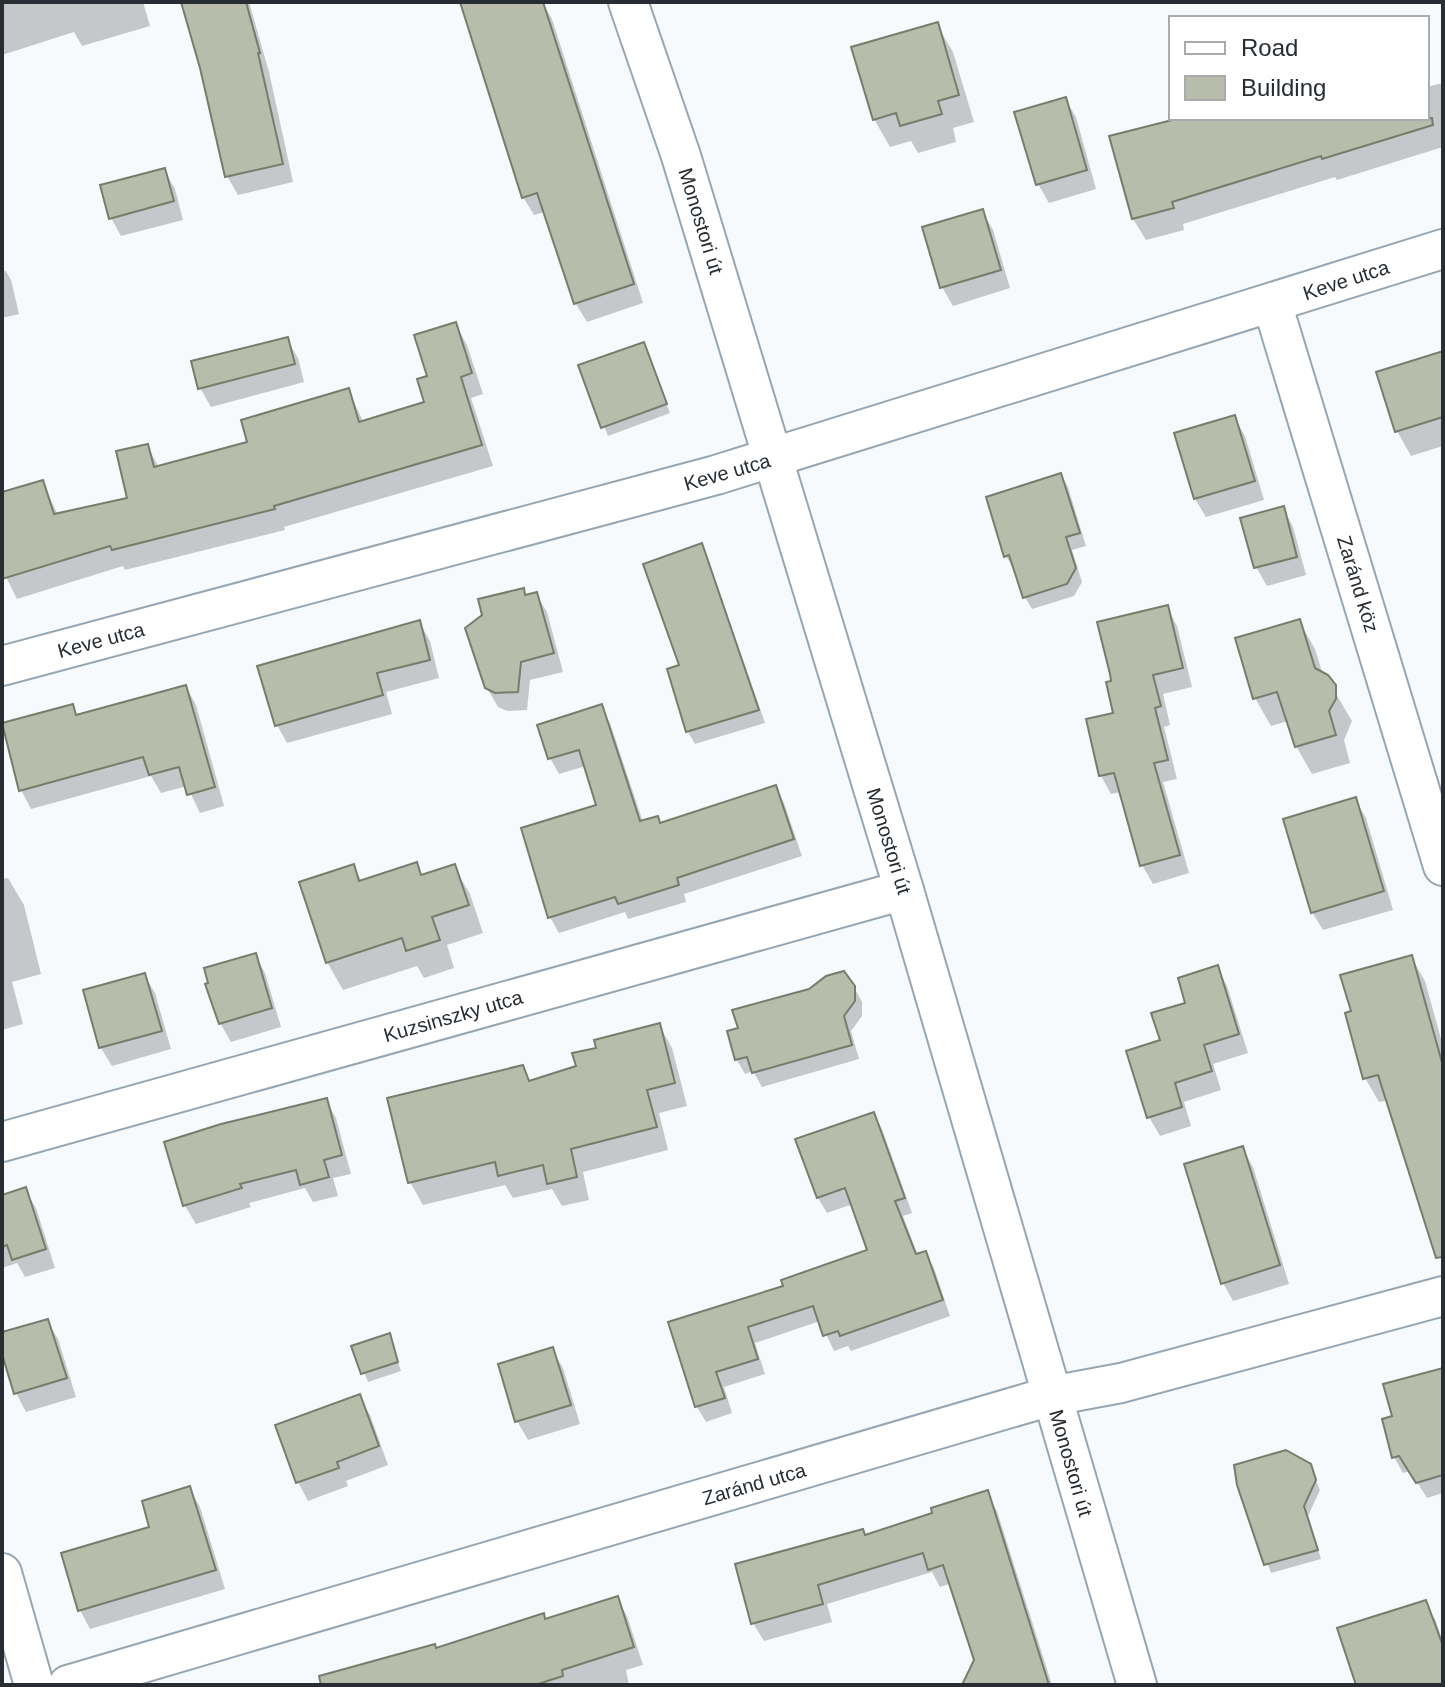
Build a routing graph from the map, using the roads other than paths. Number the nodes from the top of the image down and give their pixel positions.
1 (628, 2) edge
2 (1443, 249) edge
3 (1272, 303) junction
4 (773, 459) junction
5 (2, 666) edge
6 (1443, 866) edge
7 (904, 890) junction
8 (2, 1142) edge
9 (1443, 1296) edge
10 (1051, 1396) junction
11 (2, 1573) edge
12 (34, 1685) edge
13 (68, 1685) edge
14 (1137, 1685) edge

1 - 4 street, Monostori út
2 - 3 street, Keve utca
3 - 4 street, Keve utca
3 - 6 street, Zaránd köz
4 - 5 street, Keve utca
4 - 7 street, Monostori út
7 - 8 street, Kuzsinszky utca
7 - 10 street, Monostori út
9 - 10 street, Zaránd utca
10 - 13 street, Zaránd utca
10 - 14 street, Monostori út
11 - 12 street

